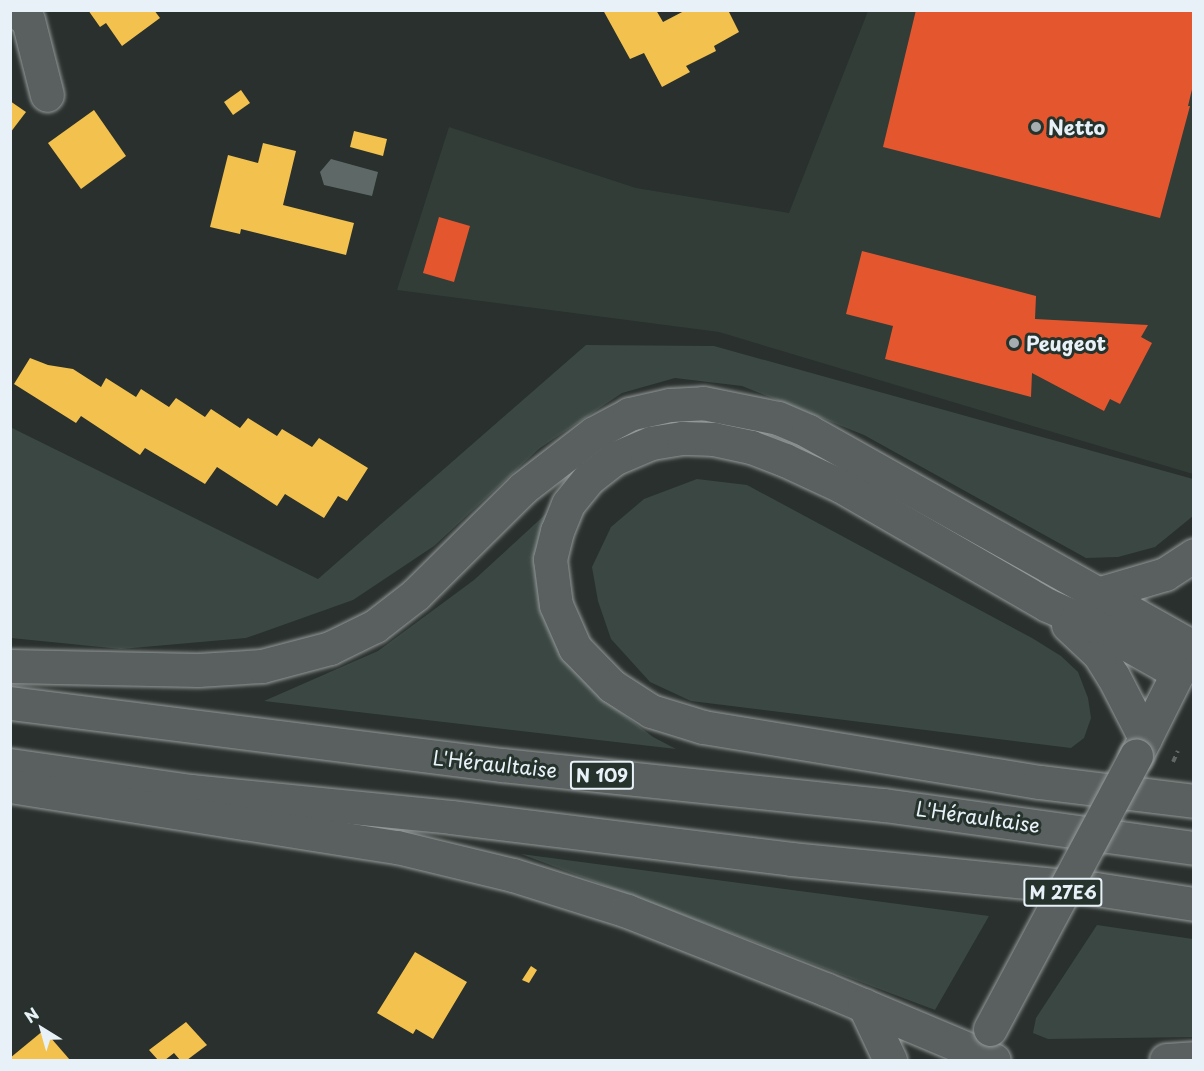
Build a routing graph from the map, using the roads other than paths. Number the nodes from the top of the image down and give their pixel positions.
1 (14, 10) edge
2 (47, 95) dead end
3 (1194, 555) edge
4 (1097, 594) junction
5 (1047, 605) junction
6 (1188, 653) edge
7 (10, 666) edge
8 (10, 703) edge
9 (1141, 747) junction
10 (10, 765) edge
11 (10, 786) edge
12 (1194, 801) edge
13 (1194, 848) edge
14 (1194, 904) edge
15 (864, 1005) junction
16 (981, 1051) edge
17 (1194, 1058) edge
18 (890, 1060) edge
19 (1166, 1060) edge

1 - 2 main road
3 - 4 main road
4 - 6 main road
4 - 7 main road
5 - 6 main road
5 - 9 main road
5 - 12 main road
6 - 9 main road, M 27E6
8 - 13 main road, L'Héraultaise / N 109
9 - 16 main road, M 27E6, bridge
10 - 14 main road
11 - 15 main road
15 - 16 main road
15 - 18 main road
17 - 19 main road

